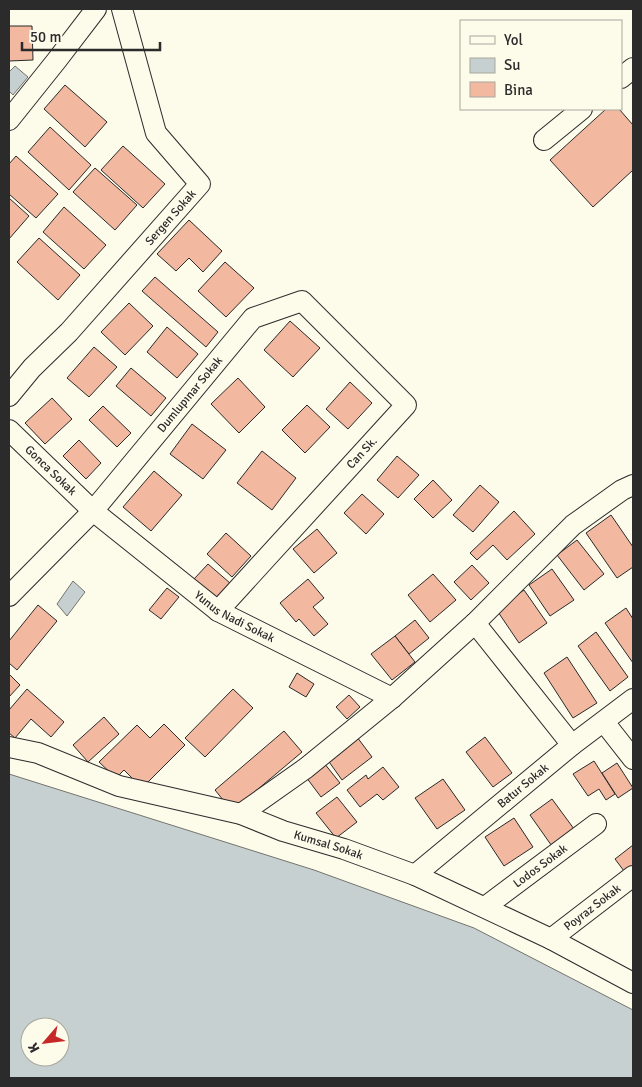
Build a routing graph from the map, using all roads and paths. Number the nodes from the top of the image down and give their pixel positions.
1 (96, 9) edge
2 (122, 9) edge
3 (633, 68) edge
4 (622, 77) edge
5 (581, 110) edge
6 (9, 118) edge
7 (544, 140) dead end
8 (302, 301) joint
9 (9, 396) edge
10 (9, 430) edge
11 (633, 485) edge
12 (93, 511) junction
13 (16, 576) edge
14 (9, 596) edge
15 (218, 610) junction
16 (475, 623) junction
17 (392, 698) junction
18 (633, 699) edge
19 (604, 722) junction
20 (572, 745) junction
21 (9, 746) edge
22 (633, 759) edge
23 (241, 814) junction
24 (596, 824) dead end
25 (415, 875) junction
26 (633, 876) edge
27 (485, 907) junction
28 (551, 939) junction
29 (633, 983) edge

1 - 6 street
2 - 9 street, Sergen Sokak
3 - 4 street
5 - 7 street
8 - 12 street, Dumlupınar Sokak
8 - 15 street, Can Sk.
10 - 12 street, Gonca Sokak
11 - 16 street
12 - 13 street, Dumlupınar Sokak
12 - 15 street, Yunus Nadi Sokak
13 - 14 street, Dumlupınar Sokak
15 - 17 street, Yunus Nadi Sokak
16 - 17 street
16 - 20 street
17 - 23 street
18 - 19 street, Batur Sokak
19 - 20 street, Batur Sokak
19 - 22 street
20 - 25 street, Batur Sokak
21 - 23 street, Kumsal Sokak
23 - 25 street, Kumsal Sokak
24 - 27 street, Lodos Sokak
25 - 27 street, Kumsal Sokak
26 - 28 street, Poyraz Sokak
27 - 28 street, Kumsal Sokak
28 - 29 street, Kumsal Sokak

